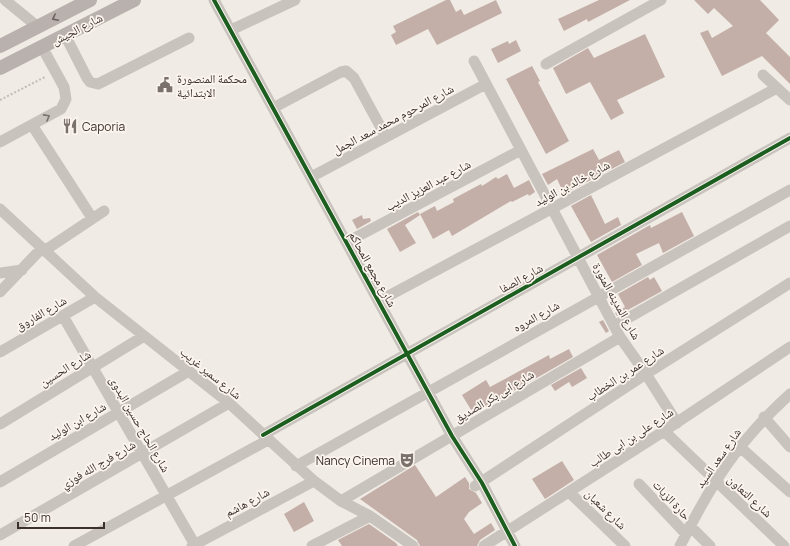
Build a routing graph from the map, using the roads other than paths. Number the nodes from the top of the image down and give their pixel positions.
1 (5, 0) edge
2 (90, 0) edge
3 (134, 0) edge
4 (214, 0) edge
5 (295, 0) edge
6 (661, 0) edge
7 (38, 27) junction
8 (231, 30) junction
9 (65, 35) junction
10 (188, 38) dead end
11 (0, 46) edge
12 (42, 47) junction
13 (474, 61) dead end
14 (546, 64) dead end
15 (0, 68) edge
16 (763, 75) dead end
17 (486, 84) junction
18 (777, 88) junction
19 (790, 100) edge
20 (273, 108) junction
21 (32, 125) junction
22 (386, 137) junction
23 (790, 138) edge
24 (0, 142) edge
25 (522, 150) junction
26 (311, 177) junction
27 (790, 190) edge
28 (552, 208) junction
29 (0, 210) edge
30 (104, 211) dead end
31 (92, 218) junction
32 (790, 226) edge
33 (347, 242) junction
34 (43, 250) junction
35 (578, 257) junction
36 (22, 270) junction
37 (0, 273) edge
38 (790, 283) edge
39 (0, 292) edge
40 (95, 297) junction
41 (598, 297) junction
42 (379, 300) junction
43 (63, 316) junction
44 (614, 326) junction
45 (144, 336) junction
46 (620, 337) junction
47 (790, 347) edge
48 (0, 352) edge
49 (407, 353) junction
50 (92, 367) junction
51 (189, 371) junction
52 (646, 374) junction
53 (428, 391) junction
54 (790, 394) edge
55 (229, 403) junction
56 (118, 412) junction
57 (764, 418) junction
58 (677, 423) junction
59 (0, 424) edge
60 (664, 432) junction
61 (452, 436) junction
62 (266, 437) junction
63 (739, 446) junction
64 (790, 447) edge
65 (142, 453) junction
66 (296, 466) junction
67 (314, 481) junction
68 (714, 481) junction
69 (0, 482) edge
70 (479, 484) junction
71 (639, 484) dead end
72 (569, 492) junction
73 (790, 492) edge
74 (166, 496) junction
75 (341, 501) junction
76 (370, 516) junction
77 (688, 530) junction
78 (506, 531) junction
79 (0, 535) edge
80 (199, 544) edge
81 (74, 546) edge
82 (312, 546) edge
83 (413, 546) edge
84 (484, 546) edge
85 (515, 546) edge
86 (625, 546) edge
87 (680, 546) edge
88 (710, 546) edge
89 (784, 546) edge

1 - 7 street
2 -> 7 main road, شارع الجيش
3 - 9 main road, شارع الجيش
4 - 8 street, شارع مجمع المحاكم
5 - 8 street
6 - 14 street
7 - 11 main road, شارع الجيش
8 - 20 street, شارع مجمع المحاكم
9 - 10 street
9 - 12 main road, شارع الجيش
12 - 15 main road, شارع الجيش
21 -> 12 street, شارع الجيش
13 - 17 street, شارع المدينه المنورة
16 - 18 street
17 - 22 street, شارع المرحوم محمد سعد الجمل
17 - 25 street, شارع المدينه المنورة
18 - 19 street
18 - 28 street, شارع خالد بن الوليد
20 - 22 street
20 - 26 street, شارع مجمع المحاكم
21 - 24 street, شارع الجيش
21 - 31 street
22 - 26 street, شارع المرحوم محمد سعد الجمل
23 - 35 street, شارع الصفا
25 - 28 street, شارع المدينه المنورة
25 - 33 street, شارع عبد العزيز الديب
26 - 33 street, شارع مجمع المحاكم
27 - 41 street, شارع المروه
28 - 35 street, شارع المدينه المنورة
28 - 42 street, شارع خالد بن الوليد
29 - 34 street, شارع سمير غريب
30 - 31 street
31 - 34 street
32 - 44 street
33 - 42 street, شارع مجمع المحاكم
34 - 36 street
34 - 40 street, شارع سمير غريب
35 - 41 street, شارع المدينه المنورة
35 - 49 street, شارع الصفا
36 - 37 street
36 - 39 street
38 - 52 street, شارع عمر بن الخطاب
40 - 43 street, شارع الفاروق
40 - 45 street, شارع سمير غريب
41 - 44 street, شارع المدينه المنورة
41 - 53 street, شارع المروه
42 - 49 street, شارع مجمع المحاكم
43 - 48 street, شارع الفاروق
43 - 50 street, شارع الحاج حسين البدوى
44 - 46 street, شارع المدينه المنورة
45 - 50 street, شارع الحسين
45 - 51 street, شارع سمير غريب
46 - 52 street, شارع المدينه المنورة
46 - 61 street, شارع ابى بكر الصديق
47 - 58 street, شارع على بن ابى طالب
49 - 53 street, شارع مجمع المحاكم
49 - 62 street, شارع الصفا
50 - 56 street, شارع الحاج حسين البدوى
50 - 59 street, شارع الحسين
51 - 55 street, شارع سمير غريب
51 - 56 street, شارع ابن الوليد
52 - 58 street, شارع المدينه المنورة
52 - 70 street, شارع عمر بن الخطاب
53 - 61 street, شارع مجمع المحاكم
53 - 66 street, شارع المروه
54 - 57 street, شارع سعد السيد
55 - 62 street, شارع سمير غريب
55 - 65 street, شارع فرج الله فوزي
56 - 65 street, شارع الحاج حسين البدوى
56 - 69 street, شارع ابن الوليد
57 - 63 street, شارع سعد السيد
57 - 64 street
58 - 60 street, شارع على بن ابى طالب
60 - 68 street, شارع التعاون
60 - 72 street, شارع على بن ابى طالب
61 - 70 street, شارع مجمع المحاكم
61 - 75 street, شارع ابى بكر الصديق
62 - 66 street, شارع سمير غريب
62 - 74 street, شارع الصفا
63 - 68 street, شارع سعد السيد
63 - 73 street
65 - 74 street, شارع الحاج حسين البدوى
65 - 79 street, شارع فرج الله فوزي
66 - 67 street, شارع سمير غريب
67 - 75 street, شارع سمير غريب
67 - 80 street, شارع هاشم
68 - 77 street, شارع سعد السيد
68 - 89 street, شارع التعاون
70 - 78 street, شارع مجمع المحاكم
71 - 77 street, حارة الزيات
72 - 78 street, شارع على بن ابى طالب
72 - 86 street, شارع شعبان
74 - 80 street, شارع الحاج حسين البدوى
74 - 81 street, شارع الصفا
75 - 76 street, شارع سمير غريب
76 - 82 street
76 - 83 street, شارع سمير غريب
77 - 87 street, شارع سعد السيد
77 - 88 street, حارة الزيات
78 - 84 street, شارع على بن ابى طالب
78 - 85 street, شارع مجمع المحاكم

